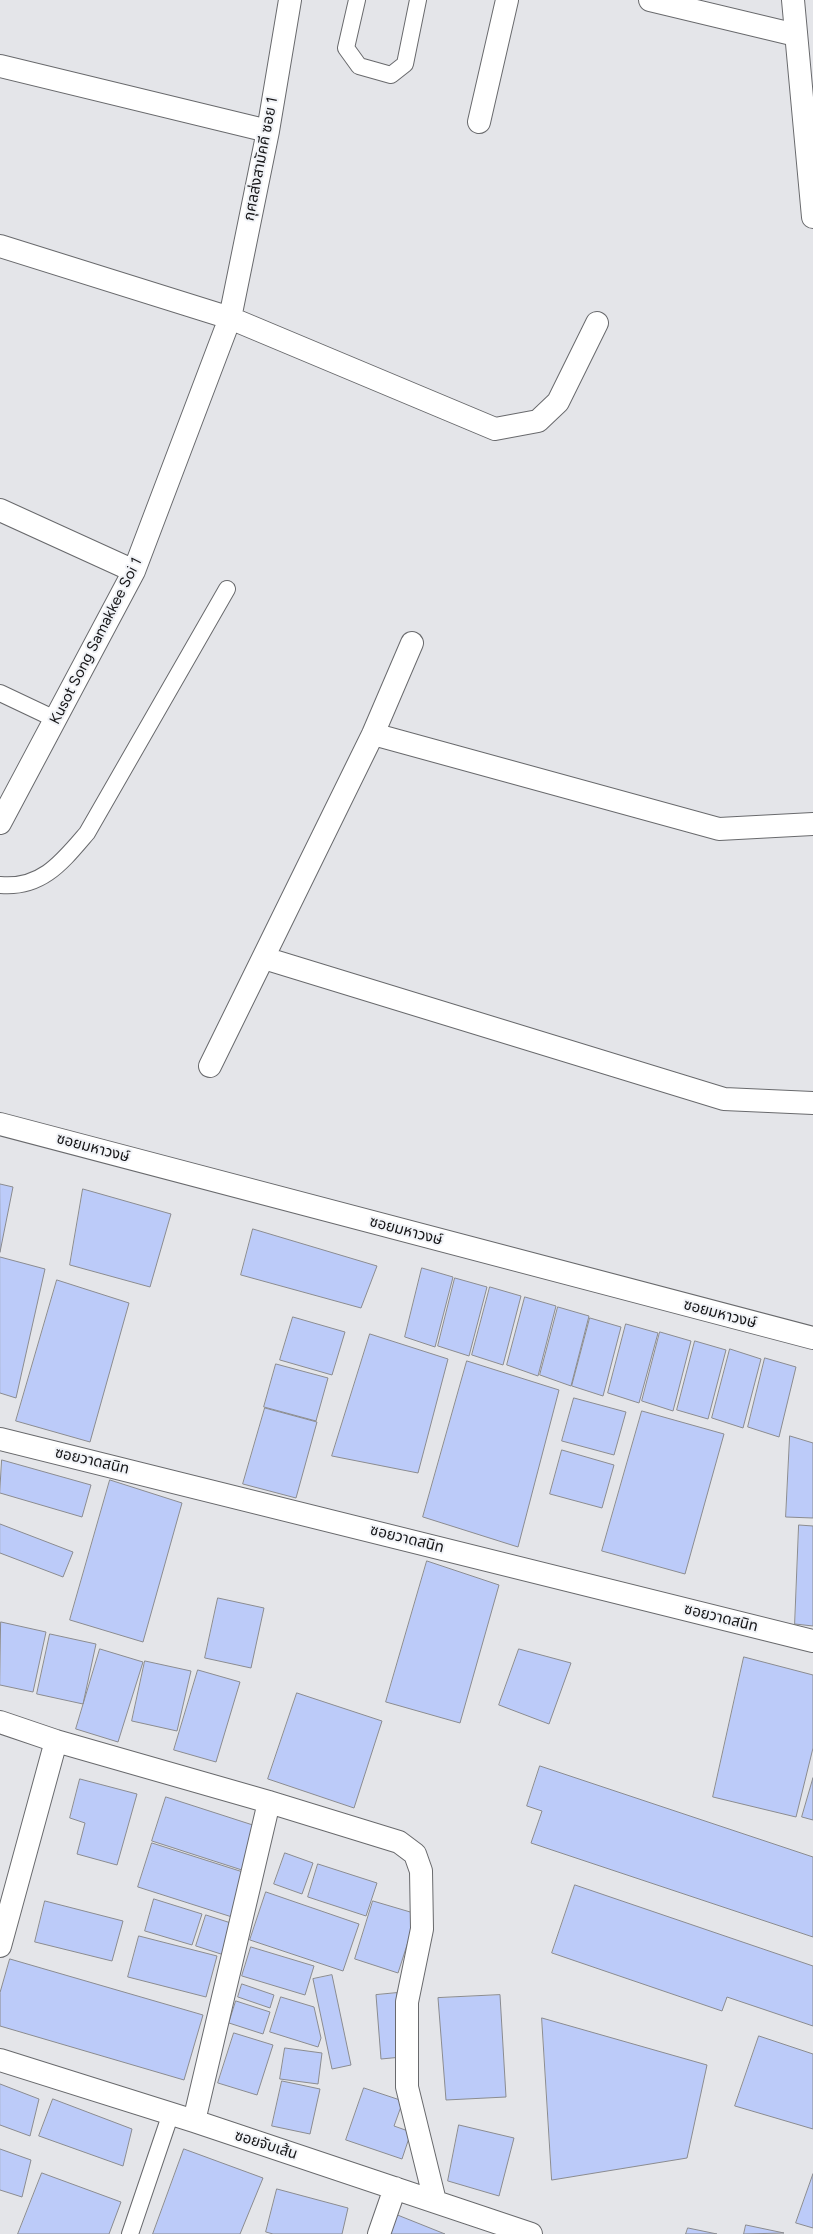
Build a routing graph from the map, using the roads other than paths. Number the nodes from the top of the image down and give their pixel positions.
1 (290, 0) edge
2 (357, 0) edge
3 (418, 0) edge
4 (507, 0) edge
5 (650, 0) edge
6 (793, 0) edge
7 (796, 36) junction
8 (0, 66) edge
9 (479, 122) dead end
10 (268, 130) junction
11 (810, 158) edge
12 (813, 217) edge
13 (0, 246) edge
14 (230, 318) junction
15 (597, 323) dead end
16 (0, 510) edge
17 (134, 571) junction
18 (227, 589) dead end
19 (412, 643) dead end
20 (0, 693) edge
21 (55, 720) junction
22 (373, 734) junction
23 (0, 823) edge
24 (813, 824) edge
25 (0, 885) edge
26 (264, 958) junction
27 (210, 1066) dead end
28 (813, 1103) edge
29 (0, 1124) edge
30 (813, 1338) edge
31 (0, 1439) edge
32 (813, 1641) edge
33 (0, 1722) edge
34 (56, 1741) junction
35 (269, 1802) junction
36 (0, 1946) edge
37 (0, 2060) edge
38 (171, 2113) junction
39 (194, 2121) junction
40 (395, 2188) junction
41 (435, 2201) junction
42 (130, 2234) edge
43 (379, 2234) edge
44 (531, 2234) edge

1 - 10 street, กุศลส่งสามัคคี ซอย 1
2 - 3 lane
4 - 9 street
5 - 7 street
6 - 7 street
7 - 11 street
8 - 10 street
10 - 14 street, กุศลส่งสามัคคี ซอย 1
11 - 12 street
13 - 14 street
14 - 15 street
14 - 17 street, Kusot Song Samakkee Soi 1
16 - 17 street
17 - 21 street, Kusot Song Samakkee Soi 1
18 - 25 lane
19 - 22 street
20 - 21 lane
21 - 23 street, Kusot Song Samakkee Soi 1
22 - 24 street
22 - 26 street
26 - 27 street
26 - 28 street
29 - 30 street, ซอยมหาวงษ์
31 - 32 street, ซอยวาดสนิท
33 - 34 street
34 - 35 street
34 - 36 street
35 - 39 street
35 - 41 street
37 - 38 street, ซอยจับเส้น
38 - 39 street, ซอยจับเส้น
38 - 42 lane
39 - 40 street, ซอยจับเส้น
40 - 41 street, ซอยจับเส้น
40 - 43 street
41 - 44 street, ซอยจับเส้น

